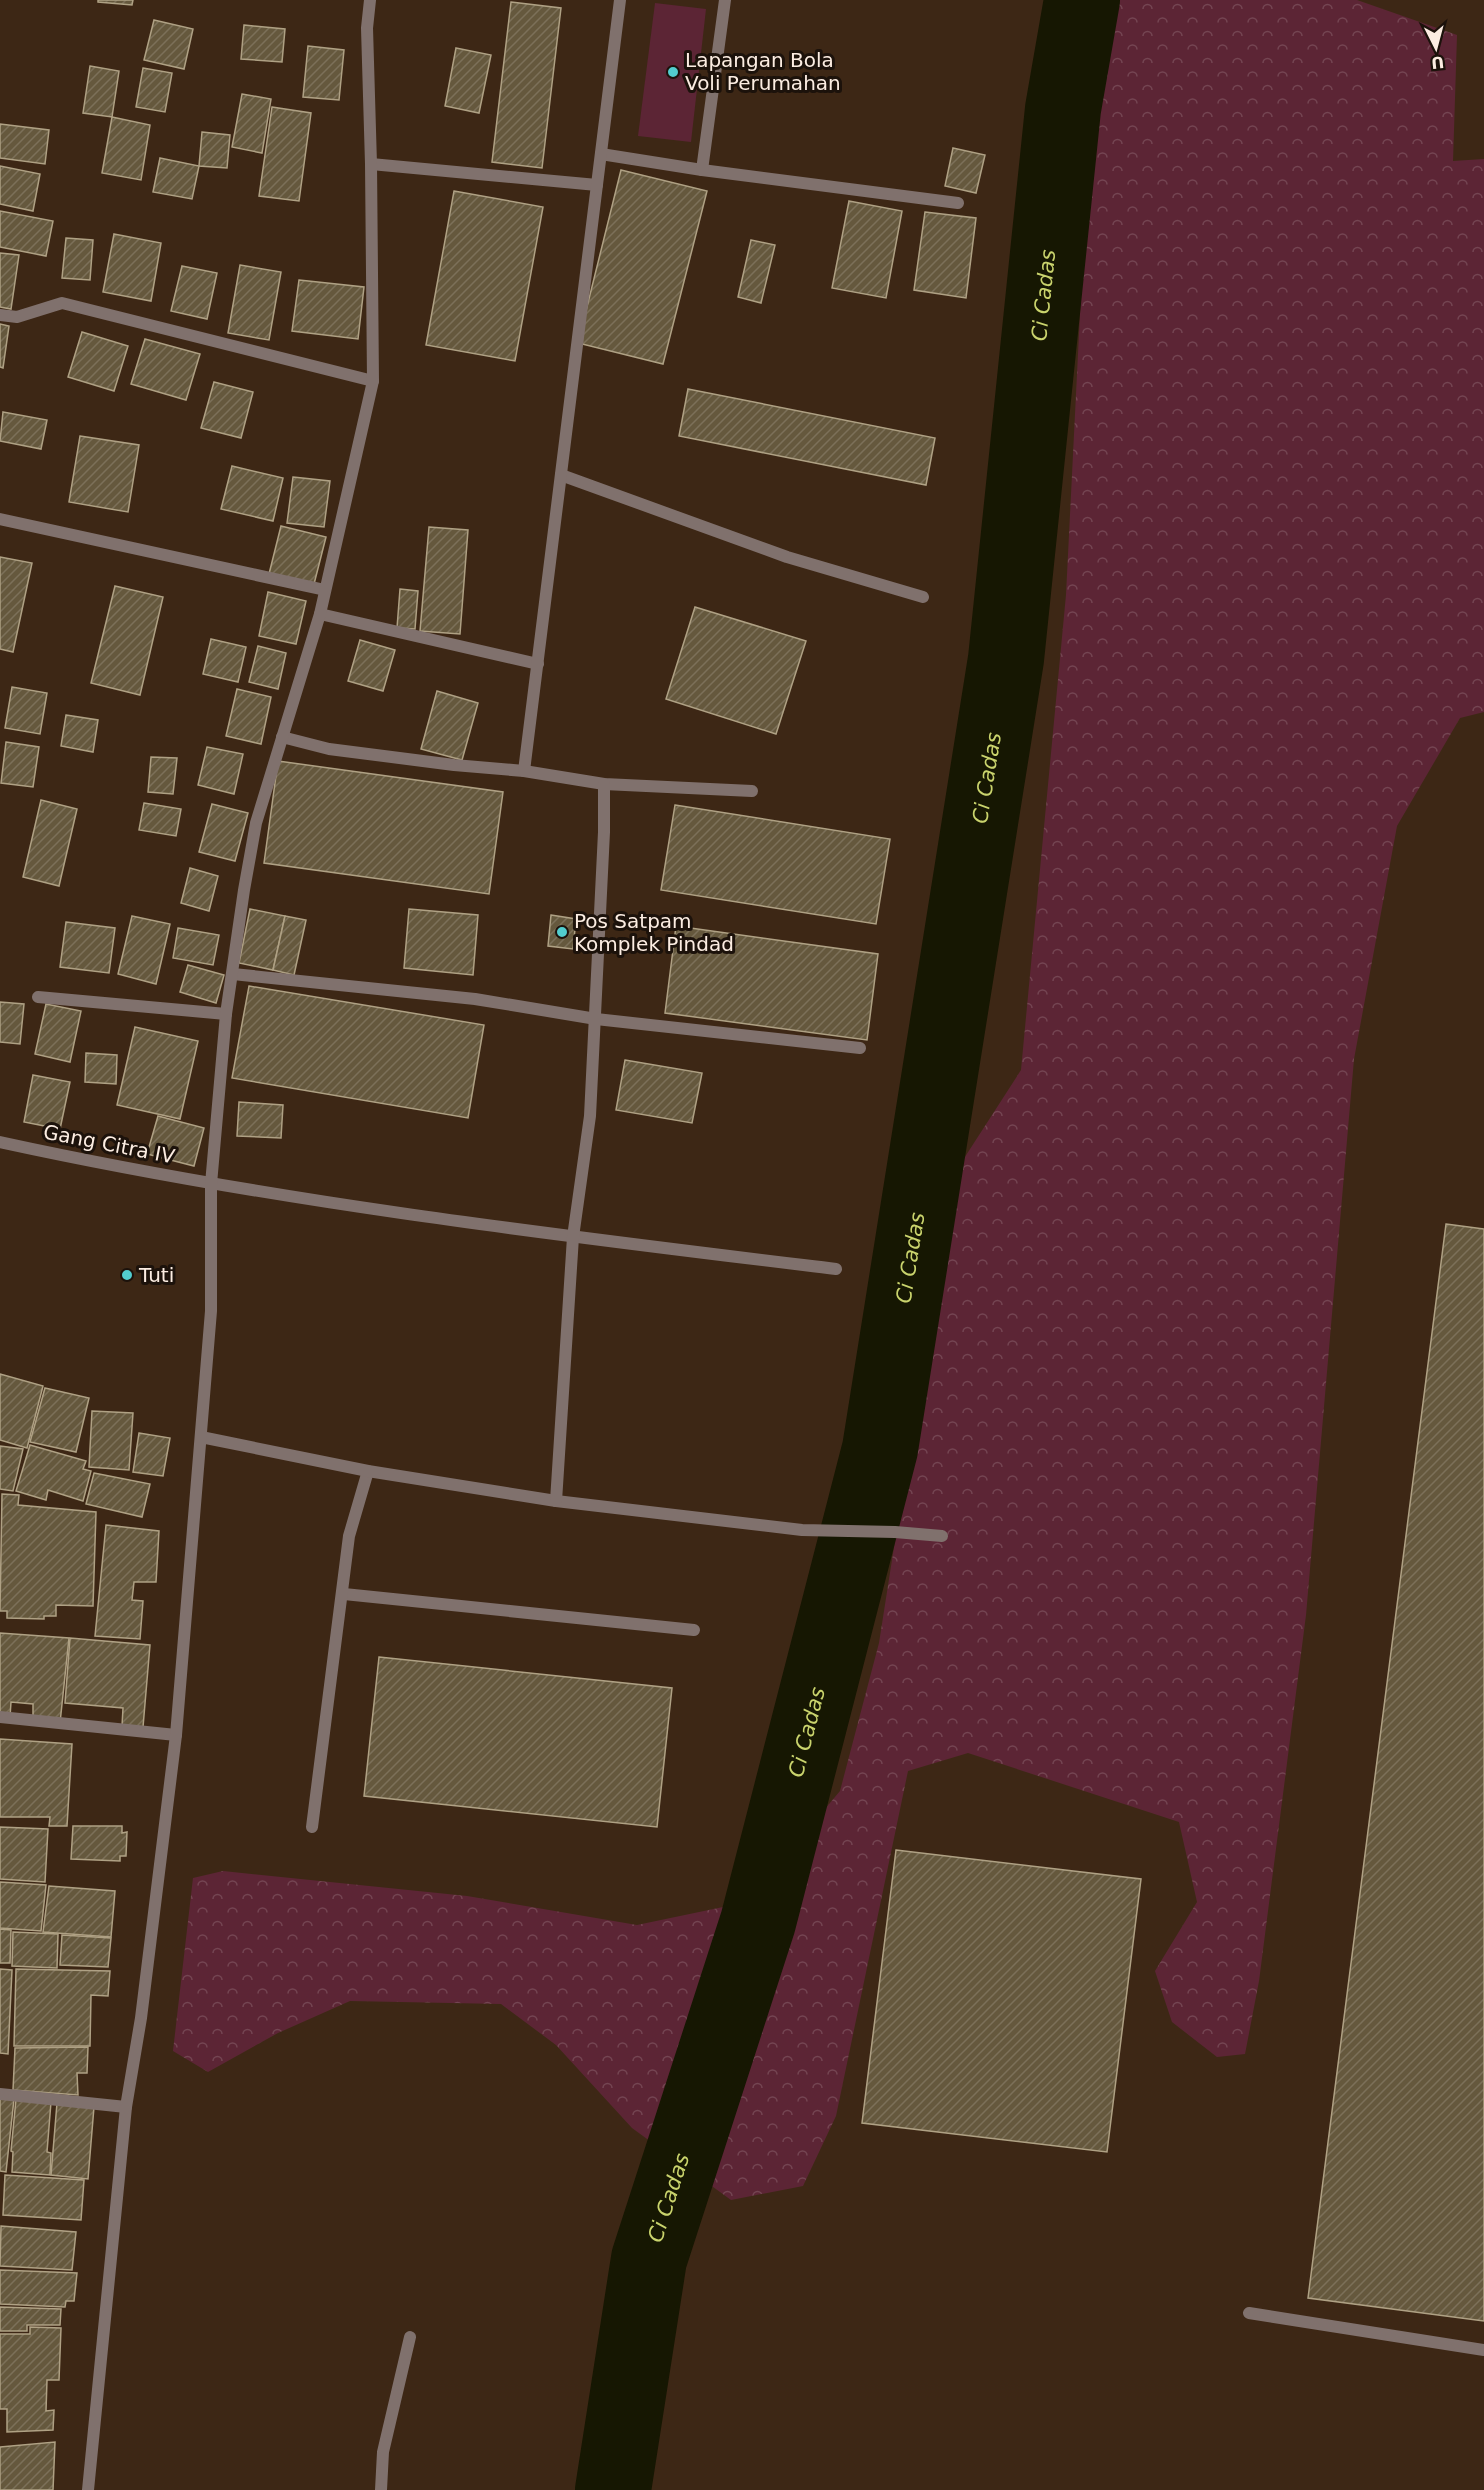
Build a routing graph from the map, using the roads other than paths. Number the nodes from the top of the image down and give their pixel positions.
1 (370, 0) edge
2 (620, 0) edge
3 (725, 0) edge
4 (601, 154) junction
5 (371, 164) junction
6 (702, 170) junction
7 (597, 185) junction
8 (958, 203) dead end
9 (0, 315) edge
10 (373, 381) junction
11 (561, 475) junction
12 (0, 519) edge
13 (325, 590) junction
14 (923, 597) dead end
15 (320, 614) junction
16 (538, 664) junction
17 (282, 737) junction
18 (524, 771) junction
19 (604, 784) junction
20 (753, 791) dead end
21 (233, 974) junction
22 (38, 997) dead end
23 (226, 1014) junction
24 (596, 1019) junction
25 (860, 1048) dead end
26 (0, 1142) edge
27 (211, 1184) junction
28 (573, 1237) junction
29 (836, 1269) dead end
30 (201, 1437) junction
31 (368, 1471) junction
32 (556, 1501) junction
33 (942, 1536) dead end
34 (344, 1594) junction
35 (694, 1630) dead end
36 (0, 1717) edge
37 (176, 1735) junction
38 (312, 1827) dead end
39 (0, 2094) edge
40 (126, 2107) junction
41 (1249, 2313) dead end
42 (410, 2337) dead end
43 (1484, 2350) edge
44 (88, 2490) edge
45 (381, 2490) edge

1 - 5 street
2 - 4 street
3 - 6 street
4 - 6 street
4 - 7 street
5 - 7 street
5 - 10 street
6 - 8 street
7 - 11 street
9 - 10 street
10 - 13 street
11 - 14 street
11 - 16 street
12 - 13 street
13 - 15 street
15 - 16 street
15 - 17 street
16 - 18 street
17 - 18 street
17 - 21 street
18 - 19 street
19 - 20 street
19 - 24 street
21 - 23 street
21 - 24 street
22 - 23 street
23 - 27 street
24 - 25 street
24 - 28 street
26 - 27 street, Gang Citra IV
27 - 28 street, Gang Citra IV
27 - 30 street
28 - 29 street, Gang Citra IV
28 - 32 street
30 - 31 street
30 - 37 street
31 - 32 street
31 - 34 street
32 - 33 street
34 - 35 street
34 - 38 street
36 - 37 street
37 - 40 street
39 - 40 street
40 - 44 street
41 - 43 street
42 - 45 street

